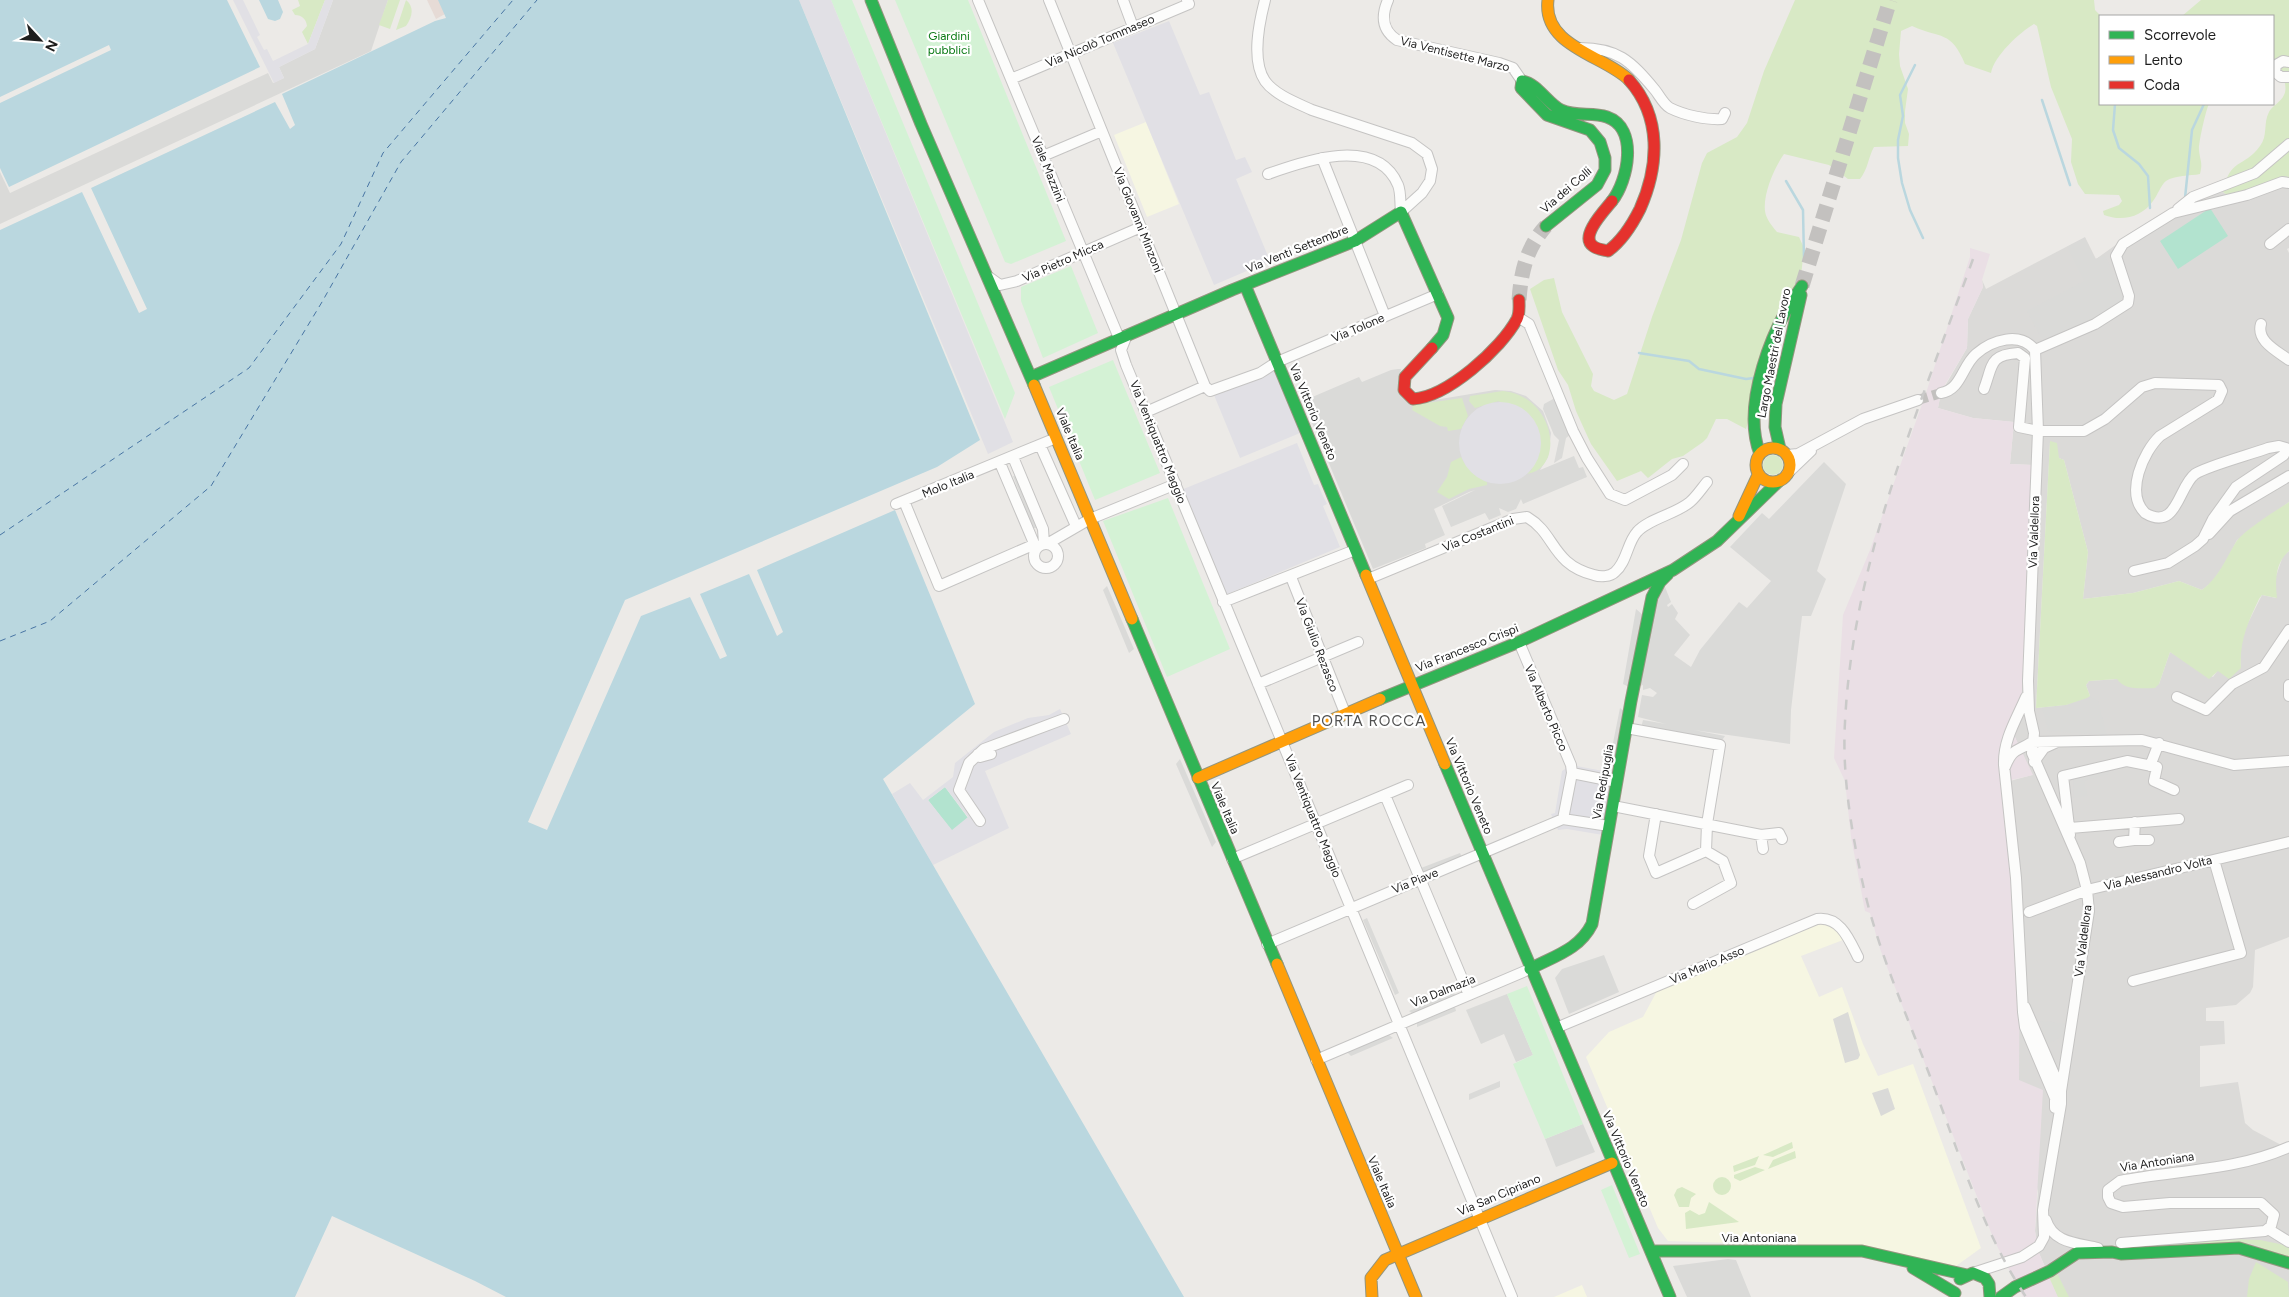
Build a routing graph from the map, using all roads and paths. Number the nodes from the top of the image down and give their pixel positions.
1 (871, 0) edge
2 (978, 0) edge
3 (1049, 0) edge
4 (1123, 0) edge
5 (1265, 0) edge
6 (1388, 0) edge
7 (1548, 0) edge
8 (1188, 2) edge
9 (1134, 27) junction
10 (1577, 48) junction
11 (1071, 54) junction
12 (2289, 62) edge
13 (2289, 77) edge
14 (1011, 79) junction
15 (1522, 81) junction
16 (1725, 113) dead end
17 (1102, 131) junction
18 (2289, 144) edge
19 (1043, 156) junction
20 (1322, 158) junction
21 (1268, 174) dead end
22 (2289, 183) edge
23 (1402, 212) junction
24 (2173, 213) junction
25 (963, 219) junction
26 (1141, 226) junction
27 (1546, 226) tunnel mouth
28 (2289, 229) edge
29 (1355, 241) junction
30 (2270, 244) dead end
31 (1083, 252) junction
32 (986, 274) junction
33 (1245, 285) junction
34 (1000, 286) junction
35 (1438, 294) junction
36 (1519, 300) tunnel mouth
37 (1176, 314) junction
38 (1385, 316) junction
39 (1518, 316) junction
40 (2261, 324) dead end
41 (1011, 330) junction
42 (1123, 337) junction
43 (2035, 350) junction
44 (2289, 360) edge
45 (1277, 362) junction
46 (1031, 377) junction
47 (1208, 388) junction
48 (1984, 389) dead end
49 (1941, 393) tunnel mouth
50 (1918, 400) tunnel mouth
51 (1146, 412) junction
52 (2038, 431) junction
53 (1056, 438) junction
54 (1818, 443) junction
55 (1040, 445) junction
56 (2288, 450) edge
57 (1783, 452) junction
58 (1760, 454) junction
59 (1013, 457) junction
60 (1000, 463) junction
61 (1683, 464) dead end
62 (1758, 475) junction
63 (2289, 476) edge
64 (1783, 477) junction
65 (1707, 482) dead end
66 (1176, 484) junction
67 (1090, 519) junction
68 (1735, 524) junction
69 (1076, 526) junction
70 (2203, 539) junction
71 (1040, 545) junction
72 (1356, 550) junction
73 (1673, 570) junction
74 (2134, 571) dead end
75 (1291, 576) junction
76 (1368, 579) junction
77 (1617, 598) junction
78 (1223, 602) junction
79 (1647, 620) junction
80 (2289, 630) edge
81 (1358, 642) dead end
82 (1518, 642) junction
83 (1321, 657) junction
84 (1258, 684) junction
85 (2289, 685) edge
86 (1412, 686) junction
87 (2028, 692) junction
88 (2289, 696) edge
89 (2177, 697) dead end
90 (1345, 713) junction
91 (1064, 719) dead end
92 (2015, 723) junction
93 (2032, 727) junction
94 (1626, 728) junction
95 (2010, 734) junction
96 (1008, 739) junction
97 (2060, 740) junction
98 (1282, 742) junction
99 (2032, 742) junction
100 (2159, 743) junction
101 (2020, 746) junction
102 (1013, 750) dead end
103 (978, 754) junction
104 (991, 754) dead end
105 (2289, 761) edge
106 (2034, 762) junction
107 (2150, 766) junction
108 (2004, 769) junction
109 (1572, 773) junction
110 (1198, 778) junction
111 (1617, 782) junction
112 (1408, 785) dead end
113 (2174, 790) dead end
114 (1385, 795) junction
115 (1613, 806) junction
116 (1656, 814) junction
117 (1563, 819) junction
118 (2179, 820) dead end
119 (980, 821) dead end
120 (2135, 822) junction
121 (1317, 824) junction
122 (1707, 824) junction
123 (1610, 826) junction
124 (2070, 828) junction
125 (1761, 835) junction
126 (1782, 839) dead end
127 (2134, 840) junction
128 (2149, 840) dead end
129 (2070, 841) junction
130 (2119, 842) dead end
131 (2289, 842) edge
132 (1762, 849) dead end
133 (1706, 851) junction
134 (1482, 853) junction
135 (1232, 859) junction
136 (2214, 860) junction
137 (1420, 879) junction
138 (2087, 890) junction
139 (1693, 904) dead end
140 (1350, 907) junction
141 (2029, 912) dead end
142 (1267, 944) junction
143 (1579, 945) joint
144 (1858, 957) dead end
145 (1530, 969) junction
146 (2133, 981) dead end
147 (1469, 996) junction
148 (2024, 1004) junction
149 (1399, 1025) junction
150 (1556, 1028) junction
151 (2027, 1030) junction
152 (2069, 1040) junction
153 (2048, 1055) junction
154 (1316, 1060) junction
155 (2061, 1091) junction
156 (2057, 1120) junction
157 (2289, 1147) edge
158 (1612, 1163) junction
159 (2043, 1210) junction
160 (1479, 1218) junction
161 (2268, 1229) junction
162 (2289, 1242) edge
163 (2077, 1248) junction
164 (2117, 1249) junction
165 (1651, 1251) junction
166 (1398, 1254) junction
167 (2268, 1256) junction
168 (1896, 1258) junction
169 (2289, 1263) edge
170 (2055, 1270) junction
171 (2289, 1270) edge
172 (1970, 1274) junction
173 (2015, 1287) junction
174 (1991, 1292) edge
175 (1956, 1295) edge
176 (1372, 1297) edge
177 (1416, 1297) edge
178 (1512, 1297) edge
179 (1670, 1297) edge
180 (2001, 1297) edge

1 - 25 street, Viale Italia
2 - 14 street, Viale Mazzini
3 - 11 street, Via Giovanni Minzoni
4 - 9 street
5 - 23 street, Via Venti Settembre
6 - 15 street, Via Ventisette Marzo
7 - 10 street
8 - 9 street, Via Nicolò Tommaseo
9 - 11 street, Via Nicolò Tommaseo
10 - 15 street
10 - 16 street
11 - 14 street, Via Nicolò Tommaseo
11 - 17 street, Via Giovanni Minzoni
12 - 13 street
14 - 19 street, Viale Mazzini
15 - 27 street, Via dei Colli
17 - 19 street
17 - 26 street, Via Giovanni Minzoni
18 - 24 street
19 - 31 street, Viale Mazzini
20 - 21 street
20 - 23 street
20 - 29 street
22 - 24 street
23 - 29 street, Via Venti Settembre
23 - 35 street
24 - 43 street
25 - 32 street, Viale Italia
25 - 34 street, Viale Italia
26 - 31 street, Via Pietro Micca
26 - 37 street, Via Giovanni Minzoni
28 - 30 street
29 - 33 street, Via Venti Settembre
29 - 38 street
31 - 34 street, Via Pietro Micca
31 - 42 street, Viale Mazzini
32 - 34 street
32 - 41 street, Viale Italia
33 - 37 street, Via Venti Settembre
33 - 45 street, Via Vittorio Veneto
34 - 41 street, Viale Italia
35 - 38 street, Via Tolone
35 - 39 street
36 - 39 street
37 - 42 street, Via Venti Settembre
37 - 47 street, Via Giovanni Minzoni
38 - 45 street, Via Tolone
39 - 61 street
40 - 44 street
41 - 46 street, Viale Italia
42 - 46 street, Via Venti Settembre
42 - 51 street, Via Ventiquattro Maggio
43 - 49 street
43 - 52 street, Via Valdellora
45 - 47 street
45 - 72 street, Via Vittorio Veneto
46 - 53 street, Viale Italia
47 - 51 street
48 - 52 street
50 - 54 street, Via Francesco Crispi
51 - 66 street, Via Ventiquattro Maggio
52 - 56 street
52 - 87 street, Via Valdellora
53 - 55 street, Molo Italia
53 - 67 street, Viale Italia
54 - 57 street, Via Francesco Crispi
54 - 64 street, Via Francesco Crispi
55 - 59 street, Molo Italia
55 - 69 street
56 - 70 street
57 - 58 street
57 - 58 street, Largo Maestri del Lavoro
57 - 64 street, Largo Maestri del Lavoro
58 - 62 street, Largo Maestri del Lavoro
59 - 60 street, Molo Italia
59 - 71 street
60 - 71 street
60 - 71 street, Molo Italia
62 - 64 street
62 - 68 street, Via Francesco Crispi
63 - 70 street
64 - 68 street, Via Francesco Crispi
65 - 76 street, Via Costantini
66 - 67 street
66 - 78 street, Via Ventiquattro Maggio
67 - 69 street
67 - 110 street, Viale Italia
68 - 73 street, Via Francesco Crispi
69 - 71 street
70 - 74 street
72 - 75 street
72 - 76 street, Via Vittorio Veneto
73 - 77 street, Via Francesco Crispi
73 - 79 street, Via Redipuglia
75 - 78 street
75 - 83 street, Via Giulio Rezasco
76 - 86 street, Via Vittorio Veneto
77 - 79 street
77 - 82 street, Via Francesco Crispi
78 - 84 street, Via Ventiquattro Maggio
79 - 94 street, Via Redipuglia
80 - 89 street
81 - 83 street
82 - 86 street, Via Francesco Crispi
82 - 109 street, Via Alberto Picco
83 - 84 street
83 - 90 street, Via Giulio Rezasco
84 - 98 street, Via Ventiquattro Maggio
85 - 88 street
86 - 90 street, Via Francesco Crispi
86 - 134 street, Via Vittorio Veneto
87 - 92 street, Via Valdellora
87 - 93 street, Via Valdellora
90 - 98 street, Via Francesco Crispi
91 - 96 street
92 - 93 street
92 - 95 street, Via Valdellora
93 - 97 street
93 - 99 street, Via Valdellora
94 - 111 street, Via Redipuglia
94 - 122 street
95 - 101 street
95 - 108 street, Via Valdellora
96 - 102 street
96 - 103 street
97 - 99 street
97 - 100 street
97 - 106 street
98 - 110 street, Via Francesco Crispi
98 - 121 street, Via Ventiquattro Maggio
99 - 101 street
99 - 106 street, Via Valdellora
100 - 105 street
100 - 107 street
101 - 108 street
103 - 104 street
103 - 119 street
106 - 129 street, Via Valdellora
107 - 113 street
107 - 124 street
108 - 148 street, Via Valdellora
109 - 111 street
109 - 117 street
110 - 135 street, Viale Italia
111 - 115 street, Via Redipuglia
112 - 114 street
114 - 121 street
114 - 137 street
115 - 116 street
115 - 123 street, Via Redipuglia
116 - 122 street
116 - 133 street
117 - 123 street
117 - 134 street, Via Piave
118 - 120 street
120 - 124 street
120 - 127 street
121 - 135 street
121 - 140 street, Via Ventiquattro Maggio
122 - 125 street
122 - 133 street
123 - 143 street, Via Redipuglia
124 - 129 street
125 - 126 street
125 - 132 street
127 - 128 street
127 - 130 street
129 - 138 street, Via Valdellora
131 - 136 street, Via Alessandro Volta
133 - 139 street
134 - 137 street, Via Piave
134 - 145 street, Via Vittorio Veneto
135 - 142 street, Viale Italia
136 - 138 street, Via Alessandro Volta
136 - 146 street
137 - 140 street, Via Piave
137 - 147 street
138 - 141 street, Via Alessandro Volta
138 - 152 street, Via Valdellora
140 - 142 street, Via Piave
140 - 149 street, Via Ventiquattro Maggio
142 - 154 street, Viale Italia
143 - 145 street, Via Dalmazia
144 - 150 street, Via Mario Asso
145 - 147 street, Via Dalmazia
145 - 150 street, Via Vittorio Veneto
147 - 149 street, Via Dalmazia
148 - 151 street, Via Valdellora
148 - 153 street, Via Valdellora
149 - 154 street, Via Dalmazia
149 - 160 street, Via Ventiquattro Maggio
150 - 158 street, Via Vittorio Veneto
151 - 153 street, Via Valdellora
151 - 156 street, Via Valdellora
152 - 153 street
152 - 155 street, Via Valdellora
153 - 155 street, Via Valdellora
154 - 166 street, Viale Italia
155 - 156 street, Via Valdellora
156 - 159 street, Via Valdellora
157 - 161 street, Via Antoniana
158 - 160 street, Via San Cipriano
158 - 165 street, Via Vittorio Veneto
159 - 163 street
159 - 172 street, Via Valdellora
160 - 166 street, Via San Cipriano
160 - 178 street, Via Ventiquattro Maggio
161 - 162 street
161 - 164 street
163 - 164 street
163 - 170 street
164 - 167 street
164 - 170 street
165 - 168 street, Via Antoniana
165 - 179 street, Via Vittorio Veneto
166 - 176 street, Via San Cipriano
166 - 177 street, Viale Italia
167 - 169 street
167 - 171 street
168 - 172 street, Via Antoniana
168 - 175 street, Via Antoniana
170 - 173 street
172 - 174 street
172 - 175 street
173 - 174 street
173 - 180 street

